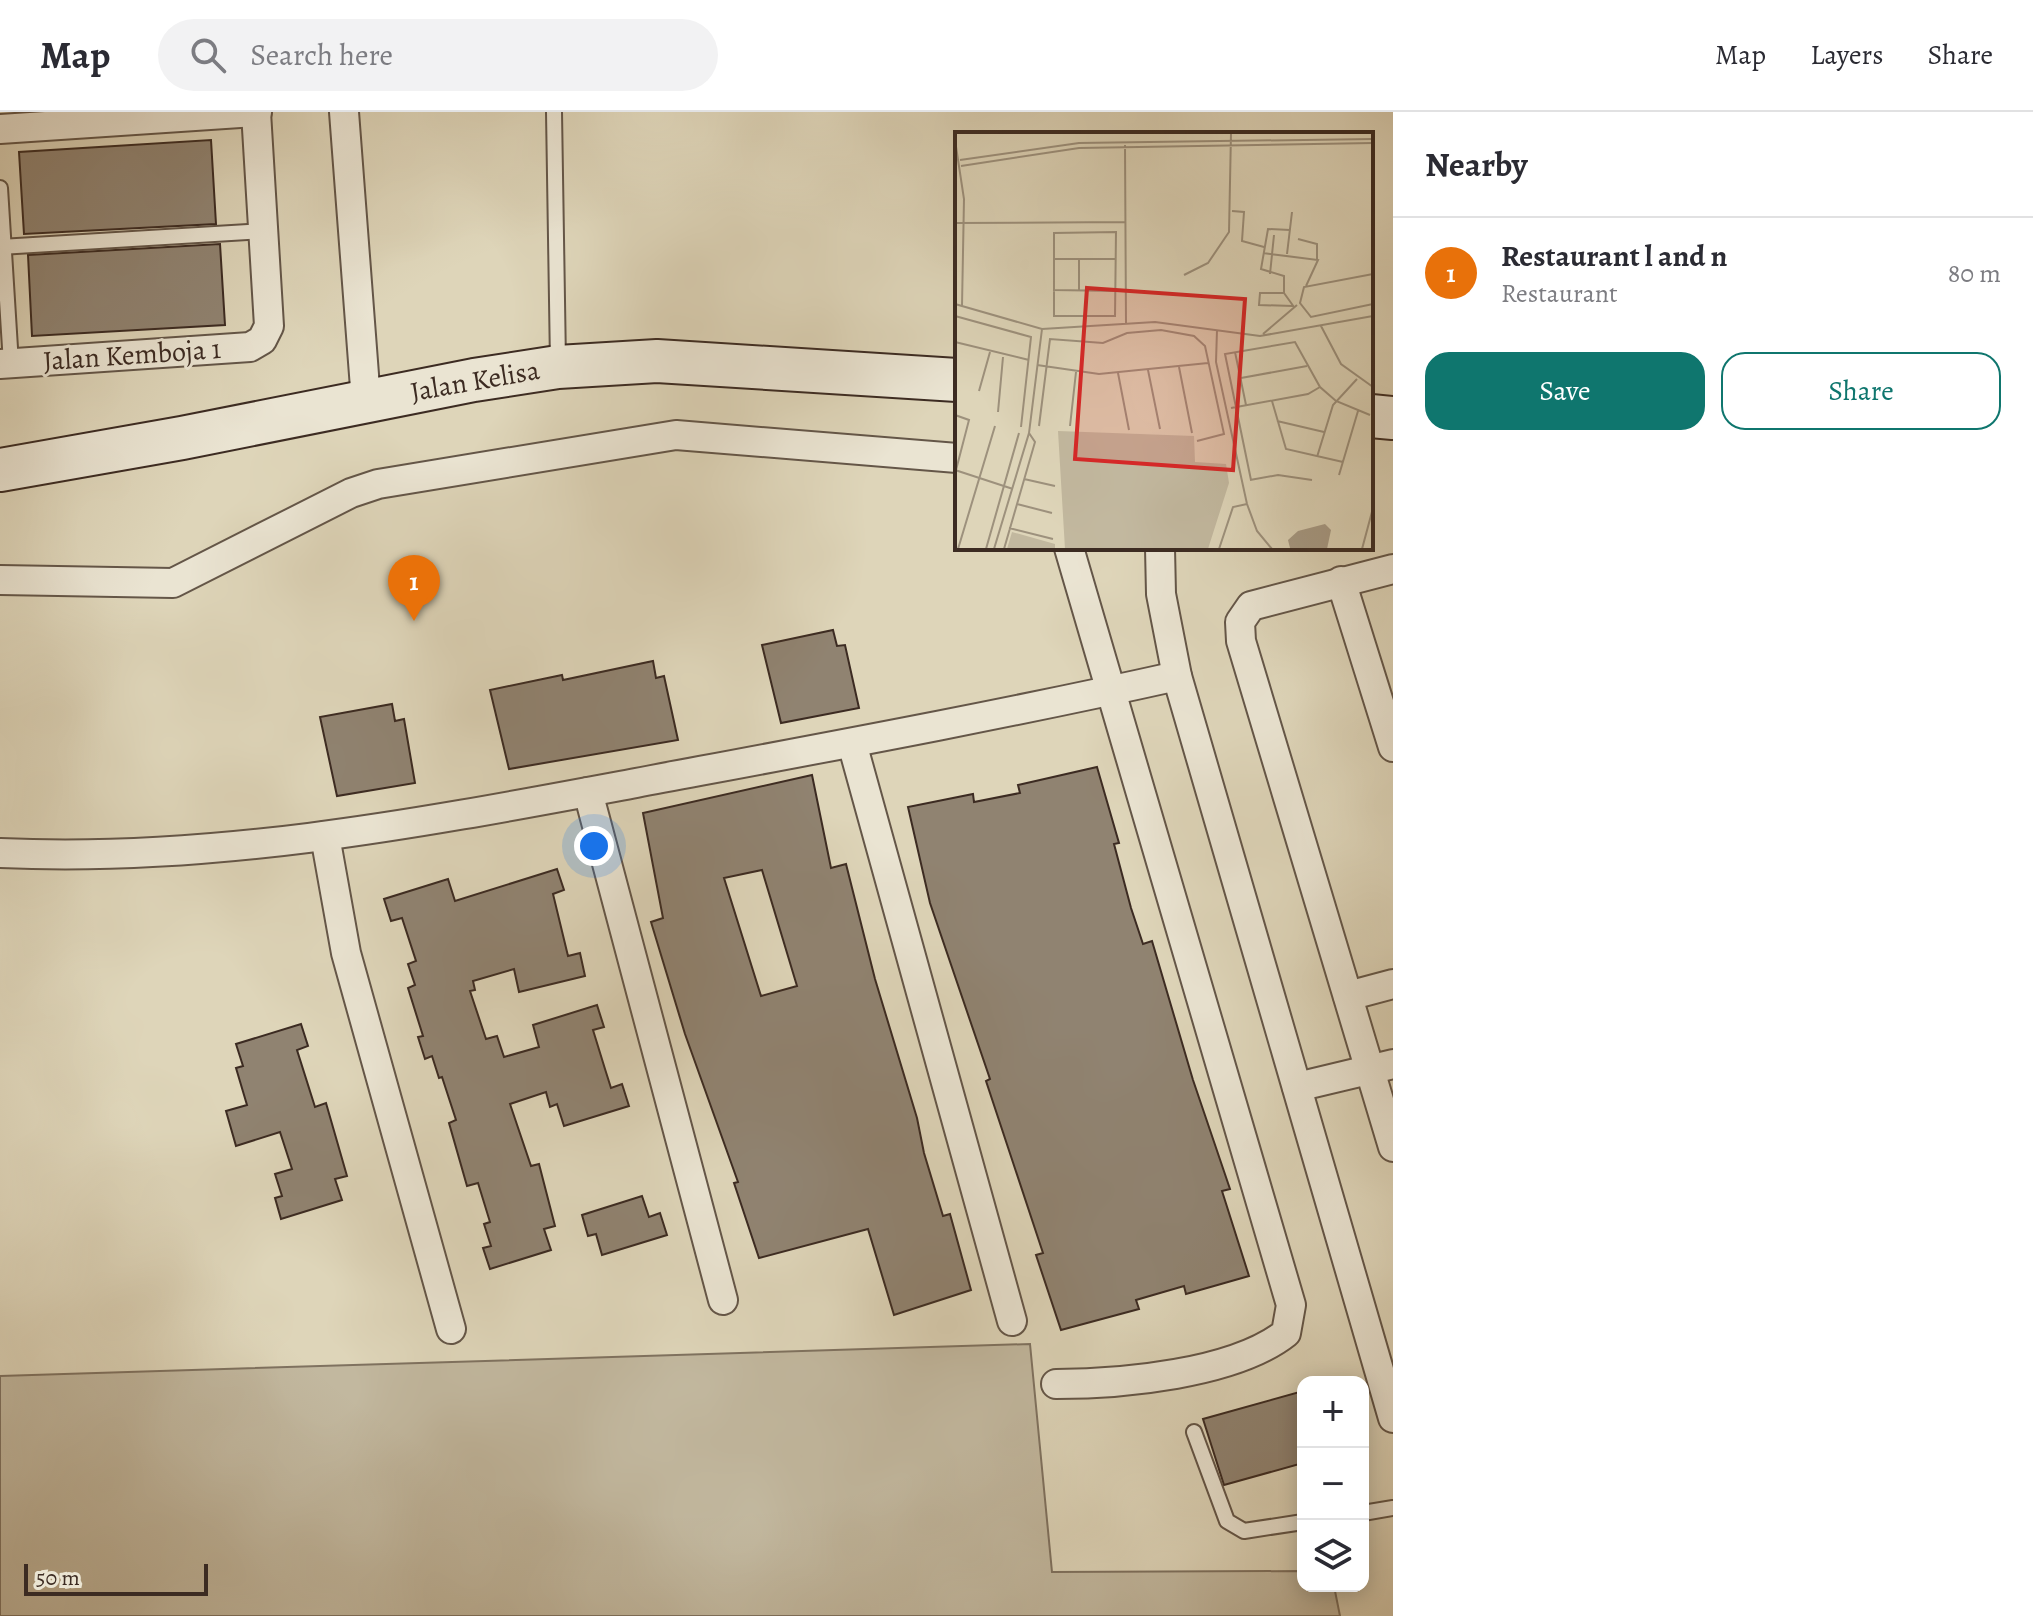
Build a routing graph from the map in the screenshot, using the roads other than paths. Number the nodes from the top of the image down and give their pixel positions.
1 (256, 112) edge
2 (344, 112) edge
3 (554, 112) edge
4 (0, 129) edge
5 (0, 188) edge
6 (265, 231) junction
7 (2, 247) edge
8 (6, 364) edge
9 (558, 367) junction
10 (955, 380) edge
11 (366, 401) junction
12 (1373, 416) edge
13 (1393, 418) edge
14 (955, 458) edge
15 (0, 470) edge
16 (1070, 550) edge
17 (1160, 550) edge
18 (1393, 569) edge
19 (0, 580) edge
20 (1341, 581) junction
21 (1177, 676) junction
22 (1108, 692) junction
23 (1386, 693) edge
24 (852, 743) junction
25 (1393, 747) edge
26 (588, 792) junction
27 (325, 836) junction
28 (0, 853) edge
29 (1393, 984) edge
30 (1348, 996) junction
31 (1382, 1068) edge
32 (1297, 1087) junction
33 (1393, 1147) edge
34 (723, 1300) dead end
35 (1012, 1321) dead end
36 (451, 1329) dead end
37 (1056, 1384) dead end
38 (1393, 1418) edge
39 (1194, 1432) dead end
40 (1393, 1508) edge
41 (1369, 1512) edge
42 (1297, 1523) edge

1 - 4 street
1 - 6 street
2 - 11 street
3 - 9 lane
5 - 7 lane
6 - 7 lane
6 - 8 street, Jalan Kemboja 1
7 - 8 lane
9 - 10 main road, Jalan Kelisa
9 - 11 main road, Jalan Kelisa
11 - 15 main road, Jalan Kelisa
12 - 13 main road
14 - 19 street
16 - 22 street
17 - 21 street
18 - 20 street
20 - 23 street
20 - 30 street
21 - 22 street
21 - 32 street
22 - 24 street
22 - 37 street
23 - 25 street
24 - 26 street
24 - 35 street
26 - 27 street
26 - 34 street
27 - 28 street
27 - 36 street
29 - 30 street
30 - 31 street
31 - 32 street
31 - 33 street
32 - 38 street
39 - 42 lane
40 - 41 lane

